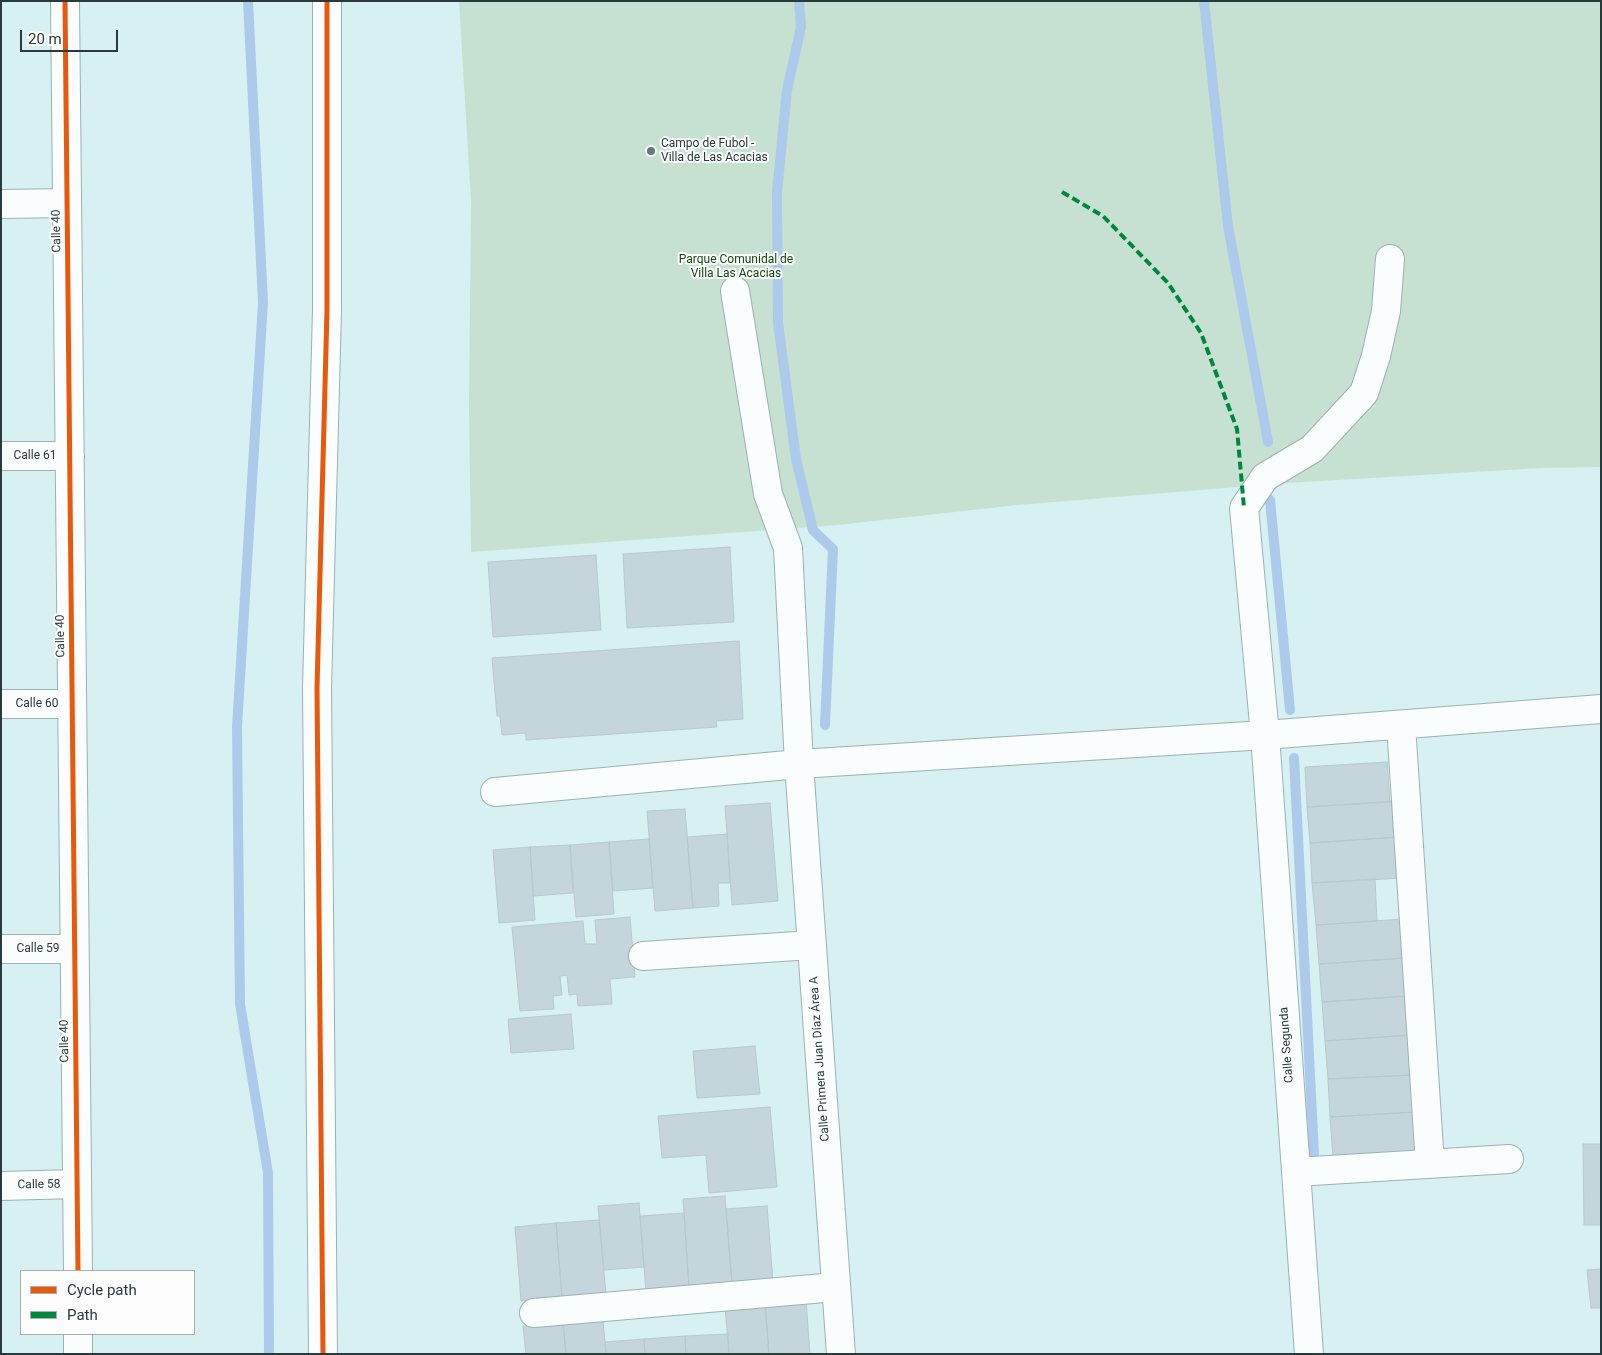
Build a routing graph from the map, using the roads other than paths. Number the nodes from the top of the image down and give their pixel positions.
1 (65, 1) edge
2 (327, 1) edge
3 (67, 203) junction
4 (1, 204) edge
5 (1390, 260) dead end
6 (735, 291) dead end
7 (1, 456) edge
8 (70, 456) junction
9 (1, 704) edge
10 (72, 704) junction
11 (1601, 709) edge
12 (1401, 725) junction
13 (1265, 735) junction
14 (799, 764) junction
15 (495, 792) dead end
16 (812, 945) junction
17 (1, 949) edge
18 (74, 949) junction
19 (643, 956) dead end
20 (1509, 1159) dead end
21 (1430, 1164) junction
22 (1296, 1172) junction
23 (77, 1184) junction
24 (1, 1186) edge
25 (78, 1270) edge
26 (836, 1287) junction
27 (534, 1313) dead end
28 (78, 1335) edge
29 (78, 1354) edge
30 (323, 1354) edge
31 (841, 1354) edge
32 (1308, 1354) edge

1 - 3 street, Calle 40
2 - 30 street
3 - 4 street
3 - 8 street, Calle 40
5 - 13 street, Calle Segunda
6 - 14 street, Calle Primera Juan Díaz Área A
7 - 8 street, Calle 61
8 - 10 street, Calle 40
9 - 10 street, Calle 60
10 - 18 street, Calle 40
11 - 12 street
12 - 13 street
12 - 21 street
13 - 14 street
13 - 22 street, Calle Segunda
14 - 15 street
14 - 16 street, Calle Primera Juan Díaz Área A
16 - 19 street
16 - 26 street, Calle Primera Juan Díaz Área A
17 - 18 street, Calle 59
18 - 23 street, Calle 40
20 - 21 street
21 - 22 street
22 - 32 street, Calle Segunda
23 - 24 street, Calle 58
23 - 25 street, Calle 40
26 - 27 street
26 - 31 street, Calle Primera Juan Díaz Área A
28 - 29 street

